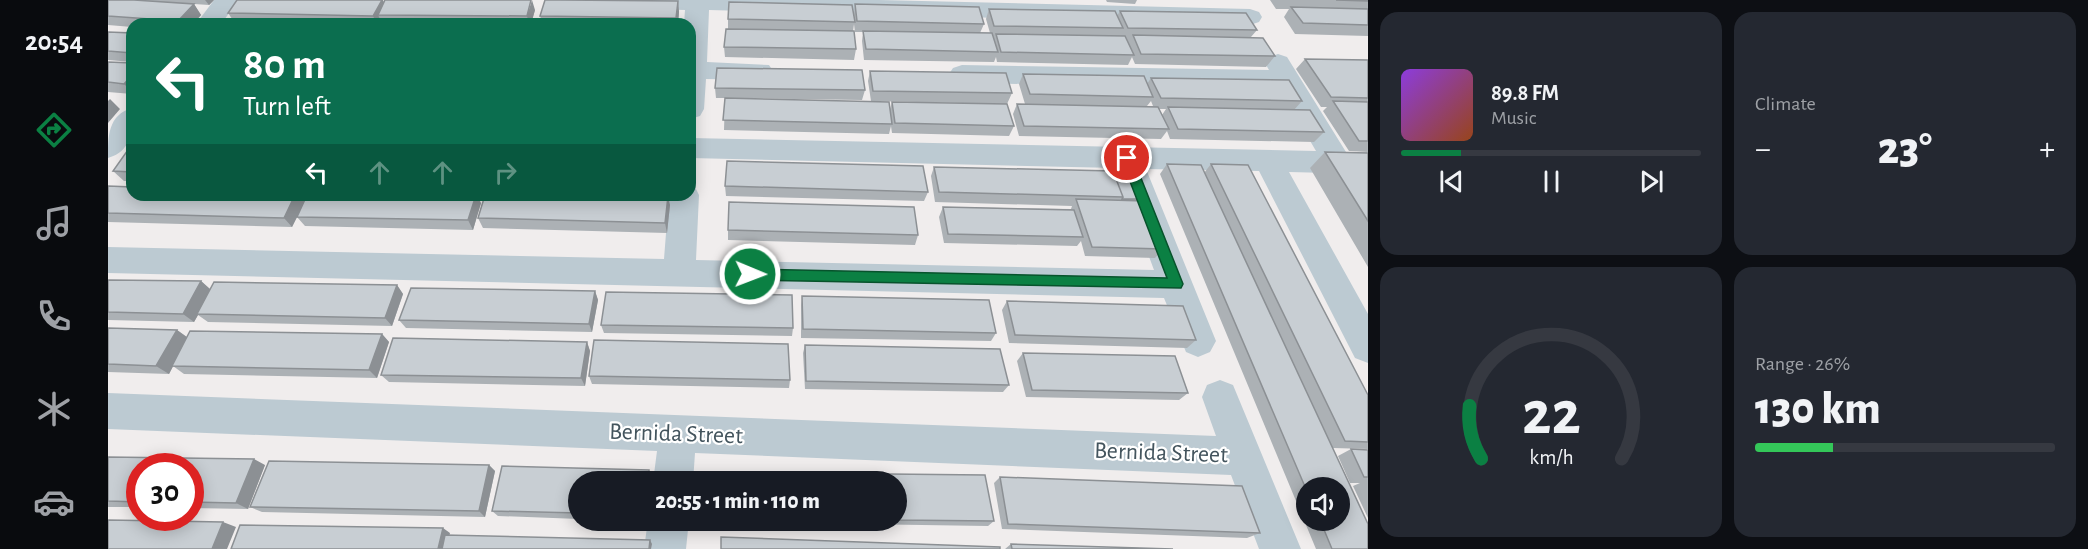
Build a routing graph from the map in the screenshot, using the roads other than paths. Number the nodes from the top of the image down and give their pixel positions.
1 (227, 0) edge
2 (592, 0) edge
3 (698, 1) edge
4 (1245, 8) edge
5 (213, 18) edge
6 (696, 21) edge
7 (1310, 61) edge
8 (696, 70) edge
9 (1281, 70) junction
10 (788, 71) edge
11 (942, 74) edge
12 (696, 148) edge
13 (1127, 158) junction
14 (1268, 161) junction
15 (1337, 162) junction
16 (1368, 163) edge
17 (684, 201) edge
18 (108, 260) edge
19 (679, 273) junction
20 (1176, 284) junction
21 (1198, 341) edge
22 (1368, 347) edge
23 (1220, 397) dead end
24 (108, 411) edge
25 (678, 434) junction
26 (1243, 456) junction
27 (674, 471) edge
28 (667, 531) edge
29 (665, 549) edge
30 (1280, 549) edge

1 - 5 street
2 - 3 street
3 - 4 street
3 - 6 street
4 - 9 street
7 - 9 street
8 - 10 street
9 - 11 street
9 - 15 street
12 - 13 street
13 - 14 street
13 - 20 street
14 - 15 street
14 - 22 street
15 - 16 street
17 - 19 street
18 - 19 street
19 - 20 street
20 - 21 street
23 - 26 street
24 - 25 street, Bernida Street
25 - 26 street, Bernida Street
25 - 27 street
26 - 30 street
28 - 29 street

